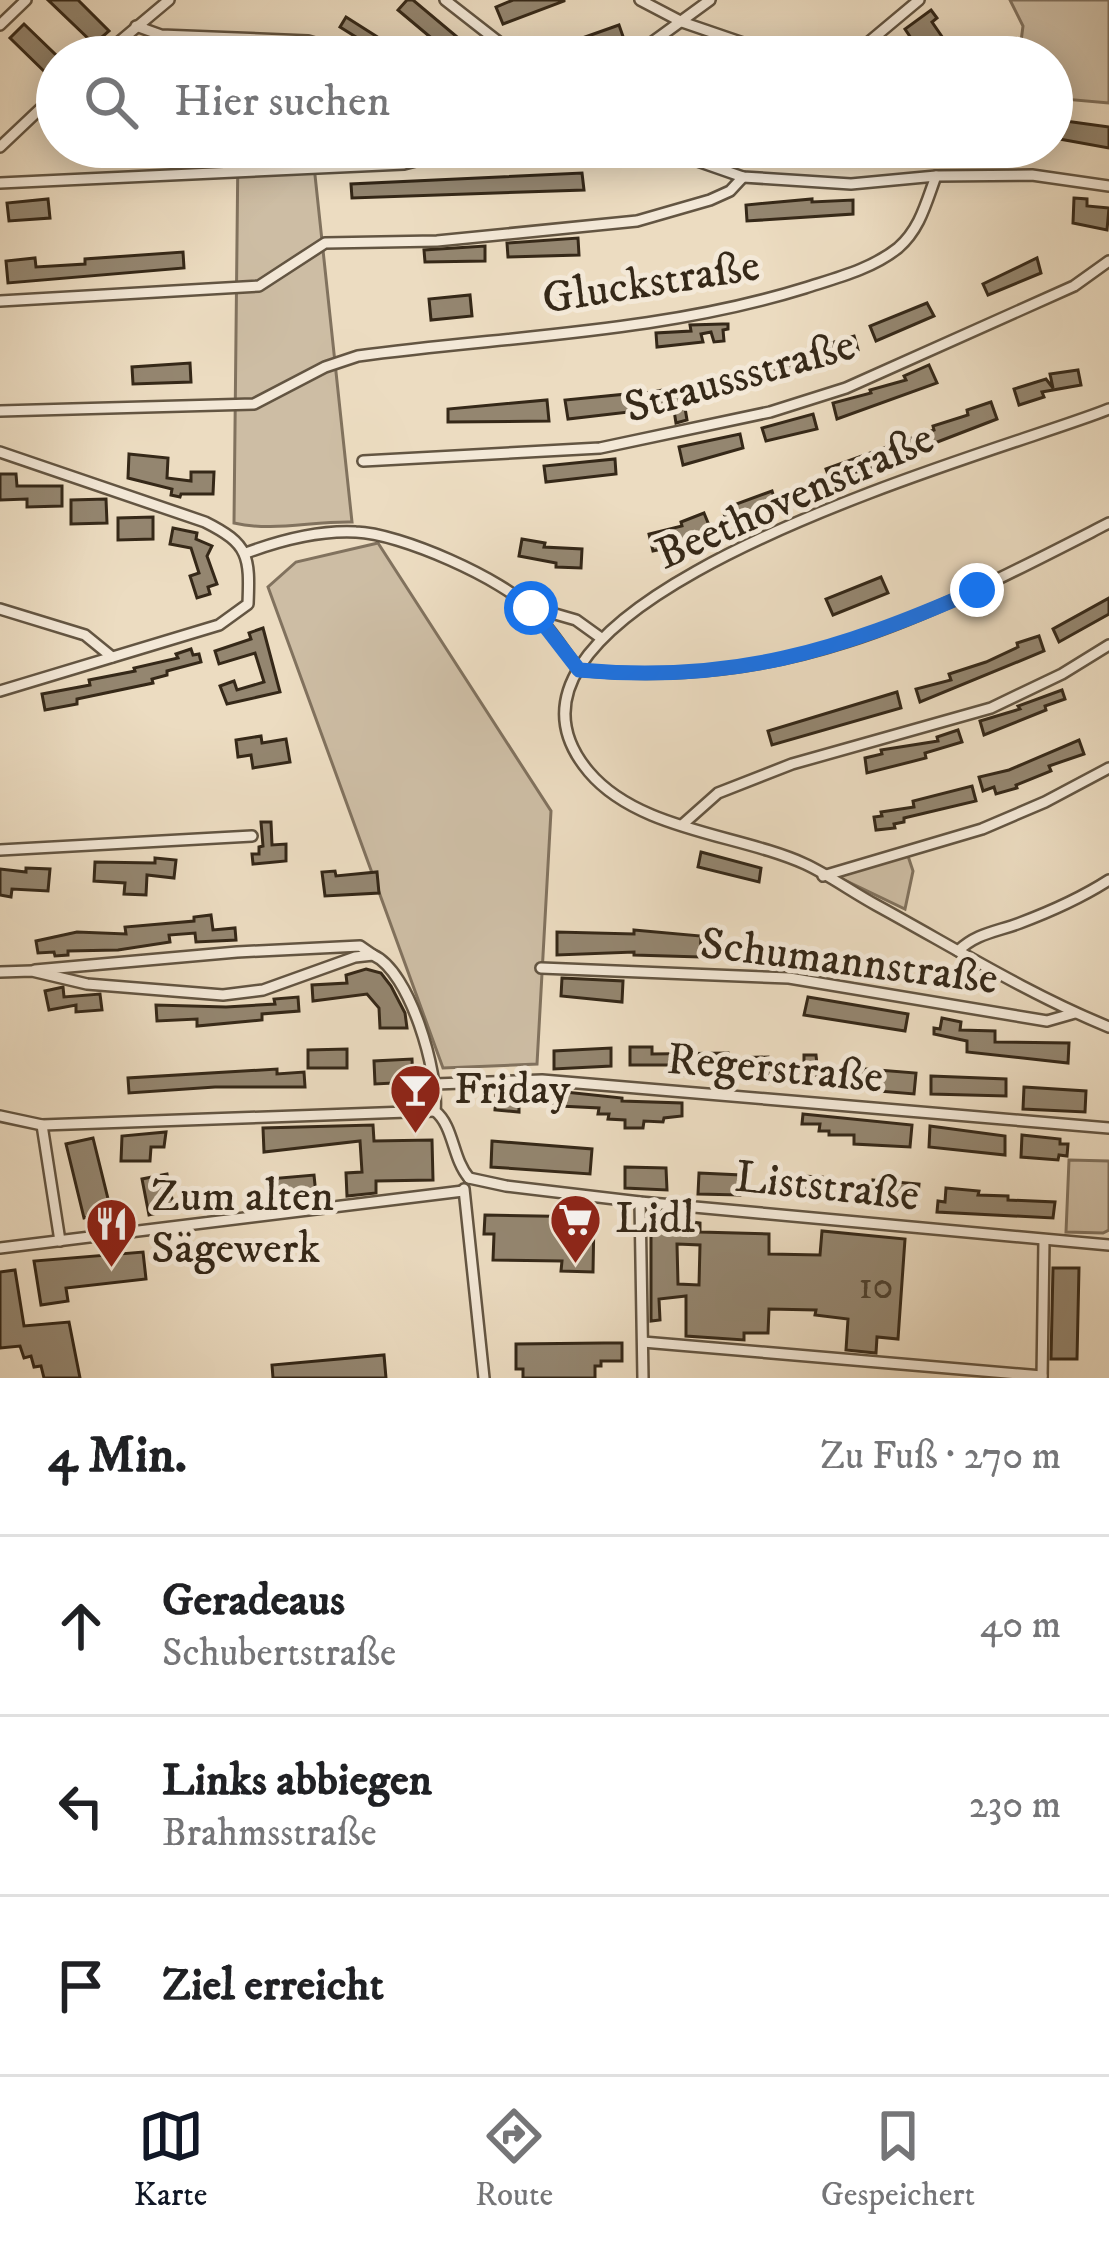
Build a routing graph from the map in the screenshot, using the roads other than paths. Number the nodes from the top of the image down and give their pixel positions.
1 (26, 0) edge
2 (169, 0) edge
3 (445, 0) edge
4 (640, 0) edge
5 (710, 0) edge
6 (919, 0) edge
7 (682, 22) junction
8 (0, 25) edge
9 (136, 26) junction
10 (124, 36) edge
11 (186, 36) edge
12 (491, 36) edge
13 (662, 36) edge
14 (723, 36) edge
15 (877, 36) edge
16 (36, 113) edge
17 (0, 147) edge
18 (319, 168) edge
19 (717, 168) edge
20 (936, 176) junction
21 (743, 177) junction
22 (0, 183) edge
23 (1109, 186) edge
24 (1109, 261) edge
25 (0, 302) edge
26 (0, 411) edge
27 (1108, 412) edge
28 (0, 452) edge
29 (363, 461) dead end
30 (1109, 523) edge
31 (246, 554) junction
32 (531, 608) junction
33 (0, 609) edge
34 (601, 638) junction
35 (1109, 645) edge
36 (112, 657) junction
37 (579, 670) junction
38 (0, 691) edge
39 (1109, 768) edge
40 (682, 825) junction
41 (251, 836) dead end
42 (0, 850) edge
43 (823, 875) junction
44 (1109, 880) edge
45 (958, 950) junction
46 (373, 955) junction
47 (541, 968) dead end
48 (32, 970) junction
49 (0, 972) edge
50 (1075, 1013) junction
51 (1109, 1028) edge
52 (435, 1084) junction
53 (435, 1111) junction
54 (0, 1115) edge
55 (42, 1125) junction
56 (1109, 1129) edge
57 (469, 1178) junction
58 (463, 1191) junction
59 (640, 1202) junction
60 (60, 1240) junction
61 (1044, 1240) junction
62 (1109, 1245) edge
63 (0, 1248) edge
64 (643, 1342) junction
65 (1042, 1377) edge
66 (484, 1378) edge
67 (644, 1378) edge

1 - 8 street
2 - 9 street
3 - 12 street
4 - 7 street
5 - 7 street
6 - 15 street
7 - 13 street
7 - 14 street
9 - 10 street
9 - 11 street
16 - 17 street
18 - 22 street
19 - 21 street
20 - 21 street
20 - 23 street
20 - 26 street, Gluckstraße
21 - 25 street
24 - 29 street, Straussstraße
27 - 34 street, Beethovenstraße
28 - 31 street
30 - 37 street
31 - 32 street
31 - 36 street
32 - 34 street
32 - 37 street
33 - 36 street
34 - 37 street, Beethovenstraße
35 - 40 street
36 - 38 street
37 - 40 street, Beethovenstraße
39 - 43 street
40 - 43 street, Beethovenstraße
41 - 42 street
43 - 45 street, Beethovenstraße
44 - 45 street
45 - 50 street, Beethovenstraße
46 - 48 street
46 - 48 street
46 - 52 street
47 - 50 street, Schumannstraße
48 - 49 street
50 - 51 street, Beethovenstraße
52 - 53 street
52 - 56 street, Regerstraße
53 - 55 street
53 - 57 street
54 - 55 street
55 - 60 street
57 - 58 street
57 - 59 street, Liststraße
58 - 60 street
58 - 66 street
59 - 61 street, Liststraße
59 - 64 street
60 - 63 street
61 - 62 street, Liststraße
61 - 65 street
64 - 65 street
64 - 67 street

